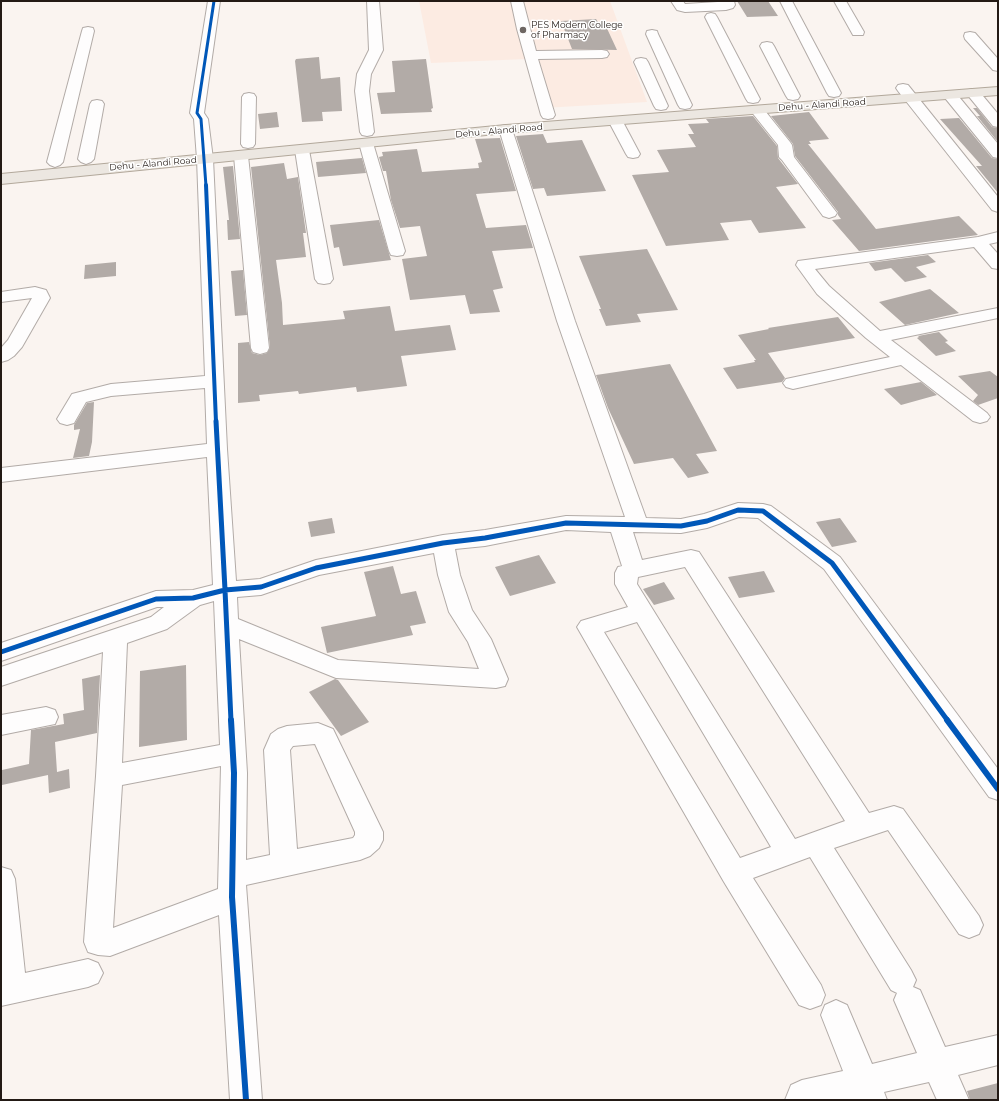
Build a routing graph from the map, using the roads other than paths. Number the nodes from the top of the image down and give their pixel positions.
1 (214, 1) edge
2 (225, 1) edge
3 (373, 1) edge
4 (517, 1) edge
5 (677, 1) edge
6 (728, 1) edge
7 (786, 1) edge
8 (840, 1) edge
9 (711, 17) dead end
10 (88, 31) dead end
11 (858, 32) dead end
12 (652, 34) dead end
13 (970, 36) dead end
14 (767, 46) dead end
15 (602, 54) dead end
16 (531, 55) junction
17 (641, 62) dead end
18 (998, 67) edge
19 (998, 81) edge
20 (206, 82) junction
21 (998, 91) edge
22 (834, 93) junction
23 (908, 93) junction
24 (973, 93) junction
25 (950, 95) junction
26 (793, 96) junction
27 (249, 97) dead end
28 (97, 104) dead end
29 (685, 105) junction
30 (755, 105) junction
31 (662, 106) junction
32 (548, 115) junction
33 (616, 122) junction
34 (998, 123) edge
35 (506, 130) junction
36 (367, 138) junction
37 (244, 150) junction
38 (302, 150) junction
39 (205, 153) junction
40 (633, 154) dead end
41 (998, 154) edge
42 (86, 159) junction
43 (55, 162) junction
44 (1, 167) edge
45 (1, 179) edge
46 (998, 207) edge
47 (829, 213) dead end
48 (998, 237) edge
49 (978, 242) junction
50 (397, 251) dead end
51 (998, 264) edge
52 (324, 279) dead end
53 (1, 297) edge
54 (998, 313) edge
55 (877, 337) junction
56 (260, 348) dead end
57 (1, 356) edge
58 (904, 358) junction
59 (215, 381) junction
60 (793, 384) dead end
61 (980, 417) dead end
62 (67, 419) dead end
63 (218, 449) junction
64 (1, 475) edge
65 (629, 524) junction
66 (443, 543) junction
67 (634, 570) junction
68 (225, 590) junction
69 (193, 598) junction
70 (642, 612) junction
71 (226, 624) junction
72 (115, 638) junction
73 (1, 652) edge
74 (1, 677) edge
75 (46, 717) dead end
76 (1, 726) edge
77 (233, 753) junction
78 (109, 776) junction
79 (998, 789) edge
80 (863, 826) junction
81 (816, 843) junction
82 (789, 853) junction
83 (284, 864) junction
84 (734, 873) junction
85 (1, 879) edge
86 (232, 886) junction
87 (969, 925) dead end
88 (88, 973) dead end
89 (7, 991) edge
90 (810, 995) dead end
91 (836, 1015) dead end
92 (998, 1050) edge
93 (937, 1064) junction
94 (867, 1091) edge
95 (246, 1100) edge
96 (801, 1100) edge
97 (953, 1100) edge

1 - 20 street
2 - 20 street
3 - 36 street
4 - 16 street
5 - 6 street
7 - 22 street
8 - 11 street
9 - 30 street
10 - 43 street
12 - 29 street
13 - 18 street
14 - 26 street
15 - 16 street
16 - 32 street
17 - 31 street
19 - 23 main road, Dehu - Alandi Road
20 - 39 street
21 - 24 main road, Dehu - Alandi Road
22 - 23 main road, Dehu - Alandi Road
22 - 26 main road, Dehu - Alandi Road
23 - 25 main road, Dehu - Alandi Road
23 - 30 main road, Dehu - Alandi Road
23 - 46 street
24 - 25 main road, Dehu - Alandi Road
24 - 34 street
25 - 41 street
26 - 30 main road, Dehu - Alandi Road
27 - 37 street
28 - 42 street
29 - 30 main road, Dehu - Alandi Road
29 - 31 main road, Dehu - Alandi Road
30 - 33 main road, Dehu - Alandi Road
30 - 47 street
31 - 32 main road, Dehu - Alandi Road
32 - 36 main road, Dehu - Alandi Road
33 - 35 main road, Dehu - Alandi Road
33 - 40 street
35 - 36 main road, Dehu - Alandi Road
35 - 65 street
36 - 37 main road, Dehu - Alandi Road
36 - 38 main road, Dehu - Alandi Road
36 - 50 street
37 - 38 main road, Dehu - Alandi Road
37 - 39 main road, Dehu - Alandi Road
37 - 56 street
38 - 52 street
39 - 42 main road, Dehu - Alandi Road
39 - 45 main road, Dehu - Alandi Road
39 - 59 street
42 - 43 main road, Dehu - Alandi Road
43 - 44 main road, Dehu - Alandi Road
48 - 49 street
49 - 51 street
49 - 55 street
53 - 57 street
54 - 55 street
55 - 58 street
58 - 60 street
58 - 61 street
59 - 62 street
59 - 63 street
63 - 64 street
63 - 68 street
65 - 66 street
65 - 67 street
65 - 79 street
66 - 68 street
66 - 71 street
67 - 70 street
67 - 80 street
68 - 69 street
68 - 71 street
69 - 72 street
69 - 73 street
70 - 82 street
70 - 84 street
71 - 77 street
72 - 74 street
72 - 78 street
75 - 76 street
77 - 78 street
77 - 86 street
78 - 86 street
80 - 81 street
80 - 87 street
81 - 82 street
81 - 93 street
82 - 84 street
83 - 83 street
83 - 86 street
84 - 90 street
85 - 89 street
86 - 95 street
88 - 89 street
91 - 94 street
92 - 93 street
93 - 94 street
93 - 97 street
94 - 96 street

